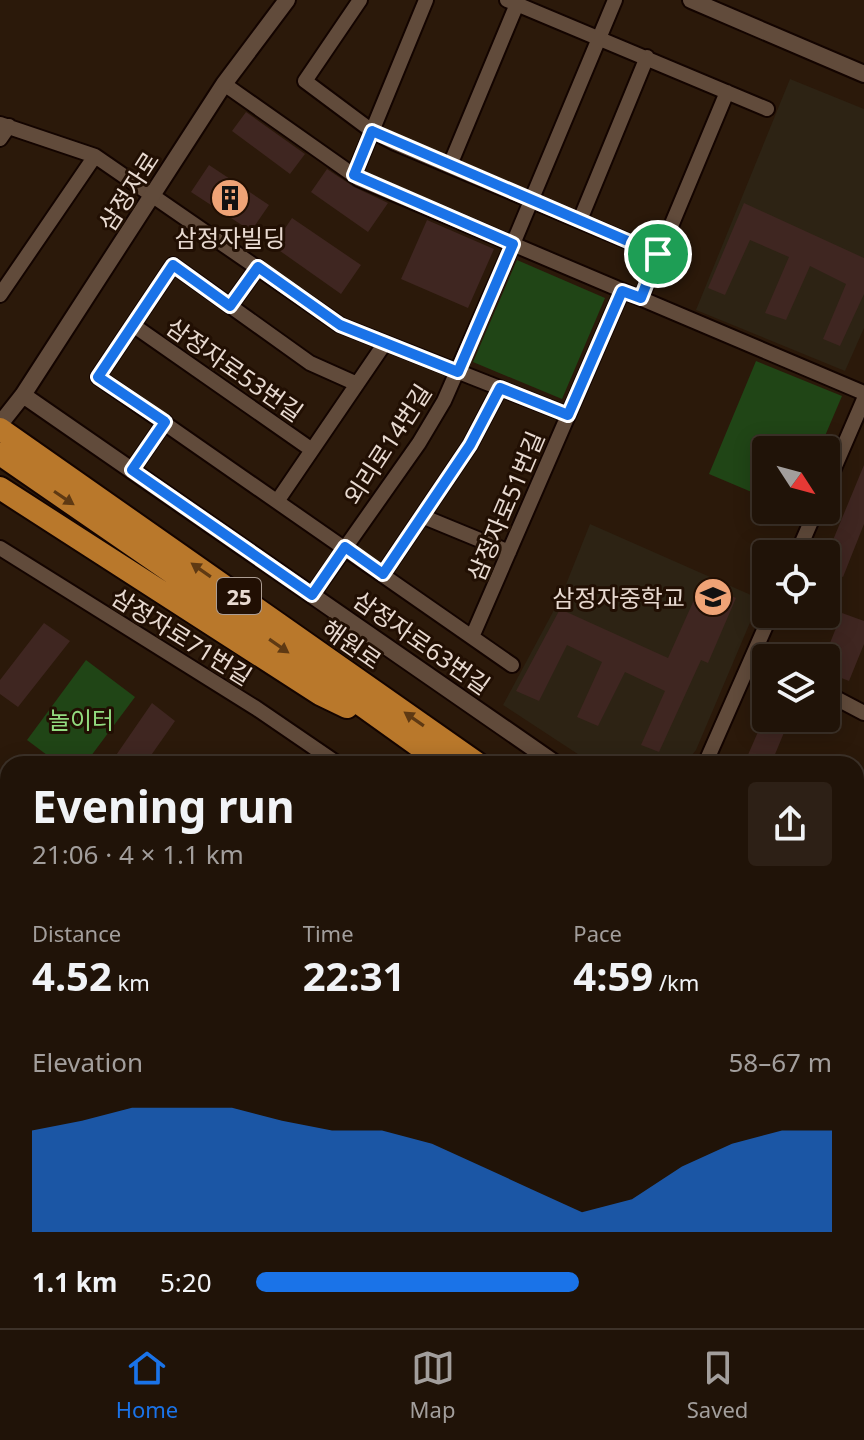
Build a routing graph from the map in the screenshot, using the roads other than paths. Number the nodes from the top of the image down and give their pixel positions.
1 (287, 0) edge
2 (360, 0) edge
3 (615, 0) edge
4 (691, 0) edge
5 (421, 2) edge
6 (512, 2) edge
7 (600, 37) junction
8 (647, 57) junction
9 (864, 74) edge
10 (224, 84) junction
11 (727, 92) junction
12 (767, 109) dead end
13 (4, 125) edge
14 (372, 131) junction
15 (0, 139) edge
16 (95, 156) junction
17 (450, 165) junction
18 (354, 175) junction
19 (154, 196) junction
20 (532, 199) junction
21 (580, 220) junction
22 (513, 244) junction
23 (658, 254) junction
24 (258, 267) junction
25 (622, 291) junction
26 (0, 295) edge
27 (641, 298) junction
28 (230, 306) junction
29 (133, 325) junction
30 (385, 343) junction
31 (458, 372) junction
32 (357, 384) junction
33 (500, 388) junction
34 (23, 395) junction
35 (864, 396) edge
36 (568, 415) junction
37 (4, 421) edge
38 (165, 422) junction
39 (312, 450) junction
40 (840, 453) edge
41 (0, 454) edge
42 (132, 470) junction
43 (0, 488) edge
44 (278, 500) junction
45 (424, 517) junction
46 (345, 547) junction
47 (0, 548) edge
48 (509, 552) junction
49 (383, 574) junction
50 (312, 595) junction
51 (472, 637) junction
52 (512, 665) dead end
53 (752, 673) edge
54 (840, 700) edge
55 (864, 713) edge
56 (402, 734) junction
57 (326, 756) edge
58 (433, 756) edge
59 (467, 756) edge
60 (544, 756) edge
61 (709, 756) edge

1 - 10 street, 삼정자로
2 - 14 street
3 - 7 street, 외리로14번길
4 - 9 street
5 - 14 street
6 - 7 street
6 - 17 street
7 - 8 street
7 - 20 street, 외리로14번길
8 - 11 street
8 - 21 street
10 - 18 street
10 - 19 street, 삼정자로
11 - 12 street
11 - 23 street
13 - 15 street
13 - 16 street, 삼정자로51번길
14 - 17 street
14 - 18 street
16 - 19 street, 삼정자로51번길
16 - 26 street
17 - 20 street
18 - 22 street
19 - 24 street, 삼정자로51번길
19 - 34 street, 삼정자로
20 - 21 street
20 - 22 street, 외리로14번길
21 - 23 street
22 - 25 street
22 - 31 street, 외리로14번길
23 - 27 street
24 - 28 street
24 - 30 street, 삼정자로51번길
25 - 27 street
25 - 36 street
27 - 35 street
28 - 29 street, 삼정자로53번길
28 - 32 street, 삼정자로53번길
29 - 38 street, 삼정자로53번길
29 - 39 street, 삼정자로53번길
30 - 31 street, 삼정자로51번길
30 - 32 street
31 - 33 street, 삼정자로51번길
31 - 46 street, 외리로14번길
32 - 39 street, 삼정자로53번길
33 - 36 street, 삼정자로51번길
33 - 45 street
34 - 37 street, 삼정자로
34 - 42 street, 삼정자로63번길
35 - 40 street
36 - 48 street, 삼정자로51번길
59 -> 37 highway, 해원로 / 25
38 - 42 street
38 - 44 street
39 - 44 street, 삼정자로53번길
41 -> 56 highway, 해원로 / 25
42 - 50 street, 삼정자로63번길
43 - 56 highway
44 - 46 street
45 - 48 street
45 - 49 street
46 - 49 street
46 - 50 street, 외리로14번길
47 - 57 street, 삼정자로71번길
48 - 51 street, 삼정자로51번길
49 - 51 street
50 - 60 street, 삼정자로63번길
51 - 52 street
53 - 61 street
54 - 55 street
56 - 58 highway, 해원로 / 25

